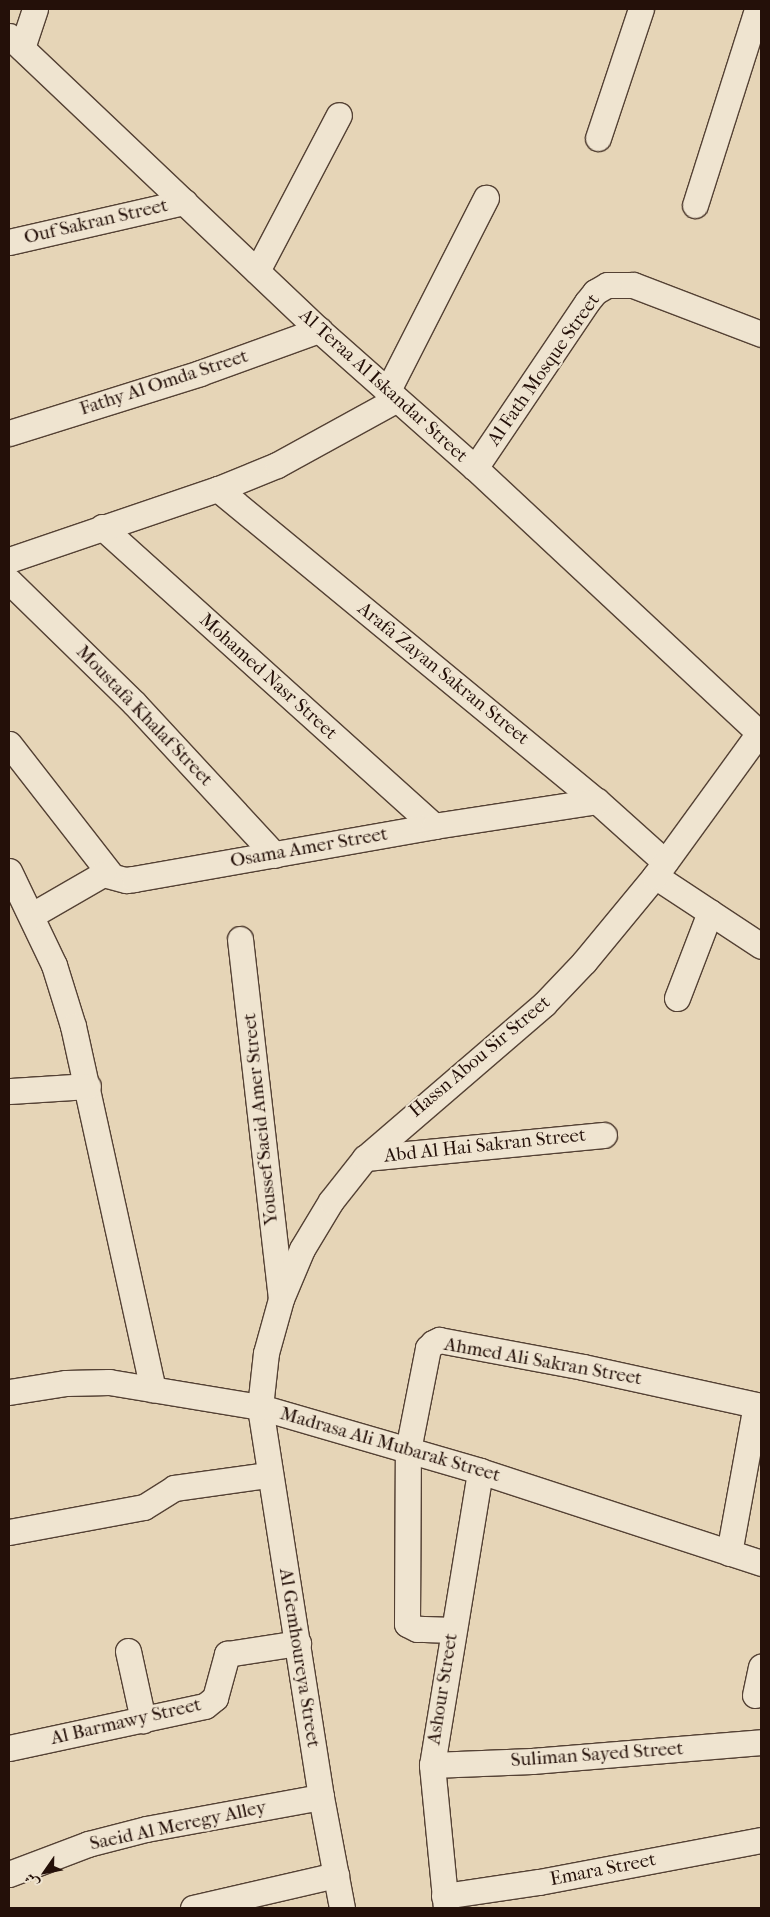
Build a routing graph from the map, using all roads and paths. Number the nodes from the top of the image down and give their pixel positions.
1 (35, 9) edge
2 (641, 9) edge
3 (757, 9) edge
4 (15, 42) edge
5 (340, 115) dead end
6 (598, 138) dead end
7 (486, 198) dead end
8 (184, 202) junction
9 (695, 205) dead end
10 (9, 242) edge
11 (257, 271) junction
12 (319, 330) junction
13 (761, 334) edge
14 (391, 396) junction
15 (9, 433) edge
16 (475, 468) junction
17 (218, 489) junction
18 (102, 527) junction
19 (9, 560) edge
20 (9, 581) edge
21 (760, 733) edge
22 (9, 744) edge
23 (597, 801) junction
24 (434, 826) junction
25 (275, 855) junction
26 (660, 869) junction
27 (9, 871) edge
28 (110, 875) junction
29 (710, 912) junction
30 (32, 915) junction
31 (240, 939) dead end
32 (761, 946) edge
33 (677, 998) dead end
34 (88, 1086) junction
35 (9, 1091) edge
36 (604, 1135) dead end
37 (366, 1158) junction
38 (281, 1299) junction
39 (153, 1389) junction
40 (9, 1392) edge
41 (759, 1405) edge
42 (260, 1407) junction
43 (408, 1450) junction
44 (480, 1471) junction
45 (268, 1475) junction
46 (9, 1532) edge
47 (729, 1553) junction
48 (761, 1564) edge
49 (453, 1630) junction
50 (298, 1643) junction
51 (128, 1651) dead end
52 (761, 1667) edge
53 (755, 1695) dead end
54 (143, 1720) junction
55 (761, 1742) edge
56 (9, 1748) edge
57 (432, 1765) junction
58 (321, 1797) junction
59 (761, 1840) edge
60 (9, 1874) edge
61 (336, 1875) junction
62 (445, 1902) edge
63 (193, 1908) edge
64 (342, 1908) edge

1 - 4 street
2 - 6 street
3 - 9 street
4 - 8 street, Al Teraa Al Iskandar Street
5 - 11 street
7 - 14 street
8 - 10 street, Ouf Sakran Street
8 - 11 street, Al Teraa Al Iskandar Street
11 - 12 street, Al Teraa Al Iskandar Street
12 - 14 street, Al Teraa Al Iskandar Street
12 - 15 street, Fathy Al Omda Street
13 - 16 street, Al Fath Mosque Street
14 - 16 street, Al Teraa Al Iskandar Street
14 - 17 street
16 - 21 street, Al Teraa Al Iskandar Street
17 - 18 street
17 - 23 street, Arafa Zayan Sakran Street
18 - 19 street
18 - 24 street, Mohamed Nasr Street
20 - 25 street, Moustafa Khalaf Street
21 - 26 street, Hassn Abou Sir Street
22 - 28 street
23 - 24 street, Osama Amer Street
23 - 26 street, Arafa Zayan Sakran Street
24 - 25 street, Osama Amer Street
25 - 28 street, Osama Amer Street
26 - 29 street, Arafa Zayan Sakran Street
26 - 37 street, Hassn Abou Sir Street
27 - 30 street
28 - 30 street, Osama Amer Street
29 - 32 street, Arafa Zayan Sakran Street
29 - 33 street
30 - 34 street
31 - 38 street, Youssef Saeid Amer Street
34 - 35 street
34 - 39 street
36 - 37 street, Abd Al Hai Sakran Street
37 - 38 street, Hassn Abou Sir Street
38 - 42 street, Hassn Abou Sir Street
39 - 40 street, Madrasa Ali Mubarak Street
39 - 42 street, Madrasa Ali Mubarak Street
41 - 43 street, Ahmed Ali Sakran Street
41 - 47 street
42 - 43 street, Madrasa Ali Mubarak Street
42 - 45 street, Al Gemhoureya Street
43 - 44 street, Madrasa Ali Mubarak Street
43 - 49 street, Ahmed Ali Sakran Street
44 - 47 street, Madrasa Ali Mubarak Street
44 - 49 street, Ashour Street
45 - 46 street
45 - 50 street, Al Gemhoureya Street
47 - 48 street, Madrasa Ali Mubarak Street
49 - 57 street, Ashour Street
50 - 54 street, Al Barmawy Street
50 - 58 street, Al Gemhoureya Street
51 - 54 street
52 - 53 street
54 - 56 street, Al Barmawy Street
55 - 57 street, Suliman Sayed Street
57 - 62 street, Ashour Street
58 - 60 street, Saeid Al Meregy Alley
58 - 61 street, Al Gemhoureya Street
59 - 62 street, Emara Street
61 - 63 street
61 - 64 street, Al Gemhoureya Street

